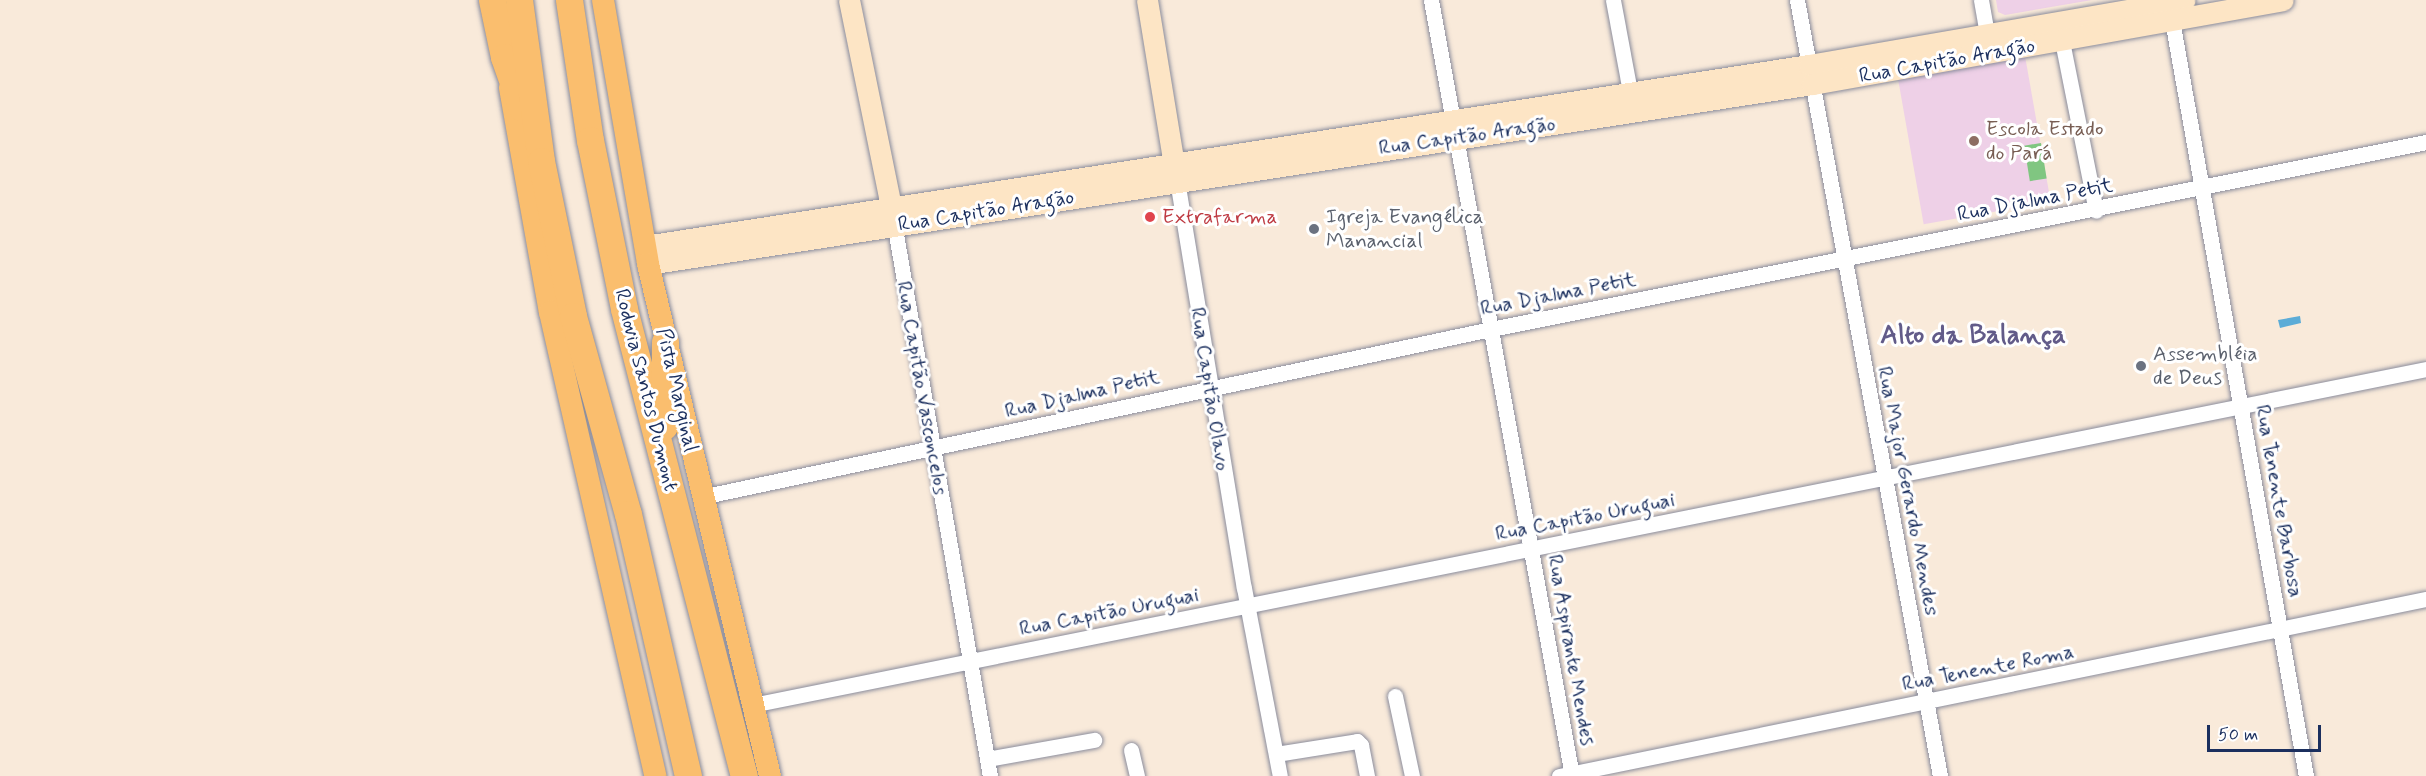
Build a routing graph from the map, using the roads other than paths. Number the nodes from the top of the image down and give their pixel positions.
1 (492, 0) edge
2 (519, 0) edge
3 (569, 0) edge
4 (603, 0) edge
5 (849, 0) edge
6 (1147, 0) edge
7 (1431, 0) edge
8 (1613, 0) edge
9 (1797, 0) edge
10 (1981, 0) edge
11 (2283, 0) edge
12 (2173, 6) edge
13 (1987, 33) junction
14 (2062, 41) junction
15 (504, 57) junction
16 (1811, 75) junction
17 (1630, 92) junction
18 (1454, 128) junction
19 (2426, 142) edge
20 (541, 161) junction
21 (1175, 172) junction
22 (2203, 187) junction
23 (2096, 211) junction
24 (892, 217) junction
25 (646, 255) junction
26 (1844, 258) junction
27 (1491, 329) junction
28 (665, 342) junction
29 (2426, 369) edge
30 (1209, 387) junction
31 (2241, 406) junction
32 (932, 449) junction
33 (663, 460) junction
34 (1884, 480) junction
35 (701, 497) junction
36 (1531, 549) junction
37 (2426, 599) edge
38 (1247, 606) junction
39 (2281, 630) junction
40 (971, 661) junction
41 (1395, 696) dead end
42 (1926, 702) junction
43 (752, 705) junction
44 (673, 716) junction
45 (1094, 740) dead end
46 (1131, 750) dead end
47 (1276, 754) junction
48 (987, 759) junction
49 (1568, 775) edge
50 (655, 776) edge
51 (675, 776) edge
52 (688, 776) edge
53 (744, 776) edge
54 (770, 776) edge
55 (990, 776) edge
56 (1137, 776) edge
57 (1280, 776) edge
58 (1367, 776) edge
59 (1412, 776) edge
60 (1940, 776) edge
61 (2306, 776) edge

1 - 15 highway
2 - 20 highway
3 - 33 highway, Rodovia Santos Dumont
4 - 25 main road, Pista Marginal
5 - 24 main road, Rua Capitão Vasconcelos
6 - 21 main road, Rua Capitão Olavo
7 - 18 street, Rua Aspirante Mendes
8 - 17 street
9 - 16 street, Rua Major Gerardo Mendes
10 - 13 street
11 - 12 main road, Rua Capitão Aragão
12 - 13 main road, Rua Capitão Aragão
12 - 14 main road, Rua Capitão Aragão
12 - 22 street, Rua Tenente Barbosa
13 - 16 main road, Rua Capitão Aragão
14 - 16 main road, Rua Capitão Aragão
14 - 23 street
15 - 20 highway
15 - 50 main road
16 - 17 main road, Rua Capitão Aragão
16 - 18 main road, Rua Capitão Aragão
16 - 26 street, Rua Major Gerardo Mendes
17 - 18 main road, Rua Capitão Aragão
18 - 21 main road, Rua Capitão Aragão
18 - 27 street, Rua Aspirante Mendes
19 - 22 street, Rua Djalma Petit
20 - 44 highway
21 - 24 main road, Rua Capitão Aragão
21 - 30 street, Rua Capitão Olavo
22 - 23 street, Rua Djalma Petit
22 - 31 street, Rua Tenente Barbosa
23 - 26 street, Rua Djalma Petit
24 - 25 main road, Rua Capitão Aragão
24 - 32 street, Rua Capitão Vasconcelos
25 - 28 main road, Pista Marginal
26 - 27 street, Rua Djalma Petit
26 - 34 street, Rua Major Gerardo Mendes
27 - 30 street, Rua Djalma Petit
27 - 36 street, Rua Aspirante Mendes
28 - 33 highway
28 - 35 main road, Pista Marginal
29 - 31 street, Rua Capitão Uruguai
30 - 32 street, Rua Djalma Petit
30 - 38 street, Rua Capitão Olavo
31 - 34 street, Rua Capitão Uruguai
31 - 39 street, Rua Tenente Barbosa
32 - 35 street, Rua Djalma Petit
32 - 40 street, Rua Capitão Vasconcelos
33 - 53 highway, Rodovia Santos Dumont
34 - 36 street, Rua Capitão Uruguai
34 - 42 street, Rua Major Gerardo Mendes
35 - 43 main road, Pista Marginal
36 - 38 street, Rua Capitão Uruguai
36 - 49 street, Rua Aspirante Mendes
37 - 39 street, Rua Tenente Roma
38 - 40 street, Rua Capitão Uruguai
38 - 47 street, Rua Capitão Olavo
39 - 42 street, Rua Tenente Roma
39 - 61 street, Rua Tenente Barbosa
40 - 43 street, Rua Capitão Uruguai
40 - 48 street, Rua Capitão Vasconcelos
41 - 59 street
42 - 49 street, Rua Tenente Roma
42 - 60 street, Rua Major Gerardo Mendes
43 - 54 main road, Pista Marginal
44 - 51 highway
44 - 52 highway
45 - 48 street
46 - 56 street
47 - 57 street, Rua Capitão Olavo
47 - 58 street
48 - 55 street, Rua Capitão Vasconcelos

